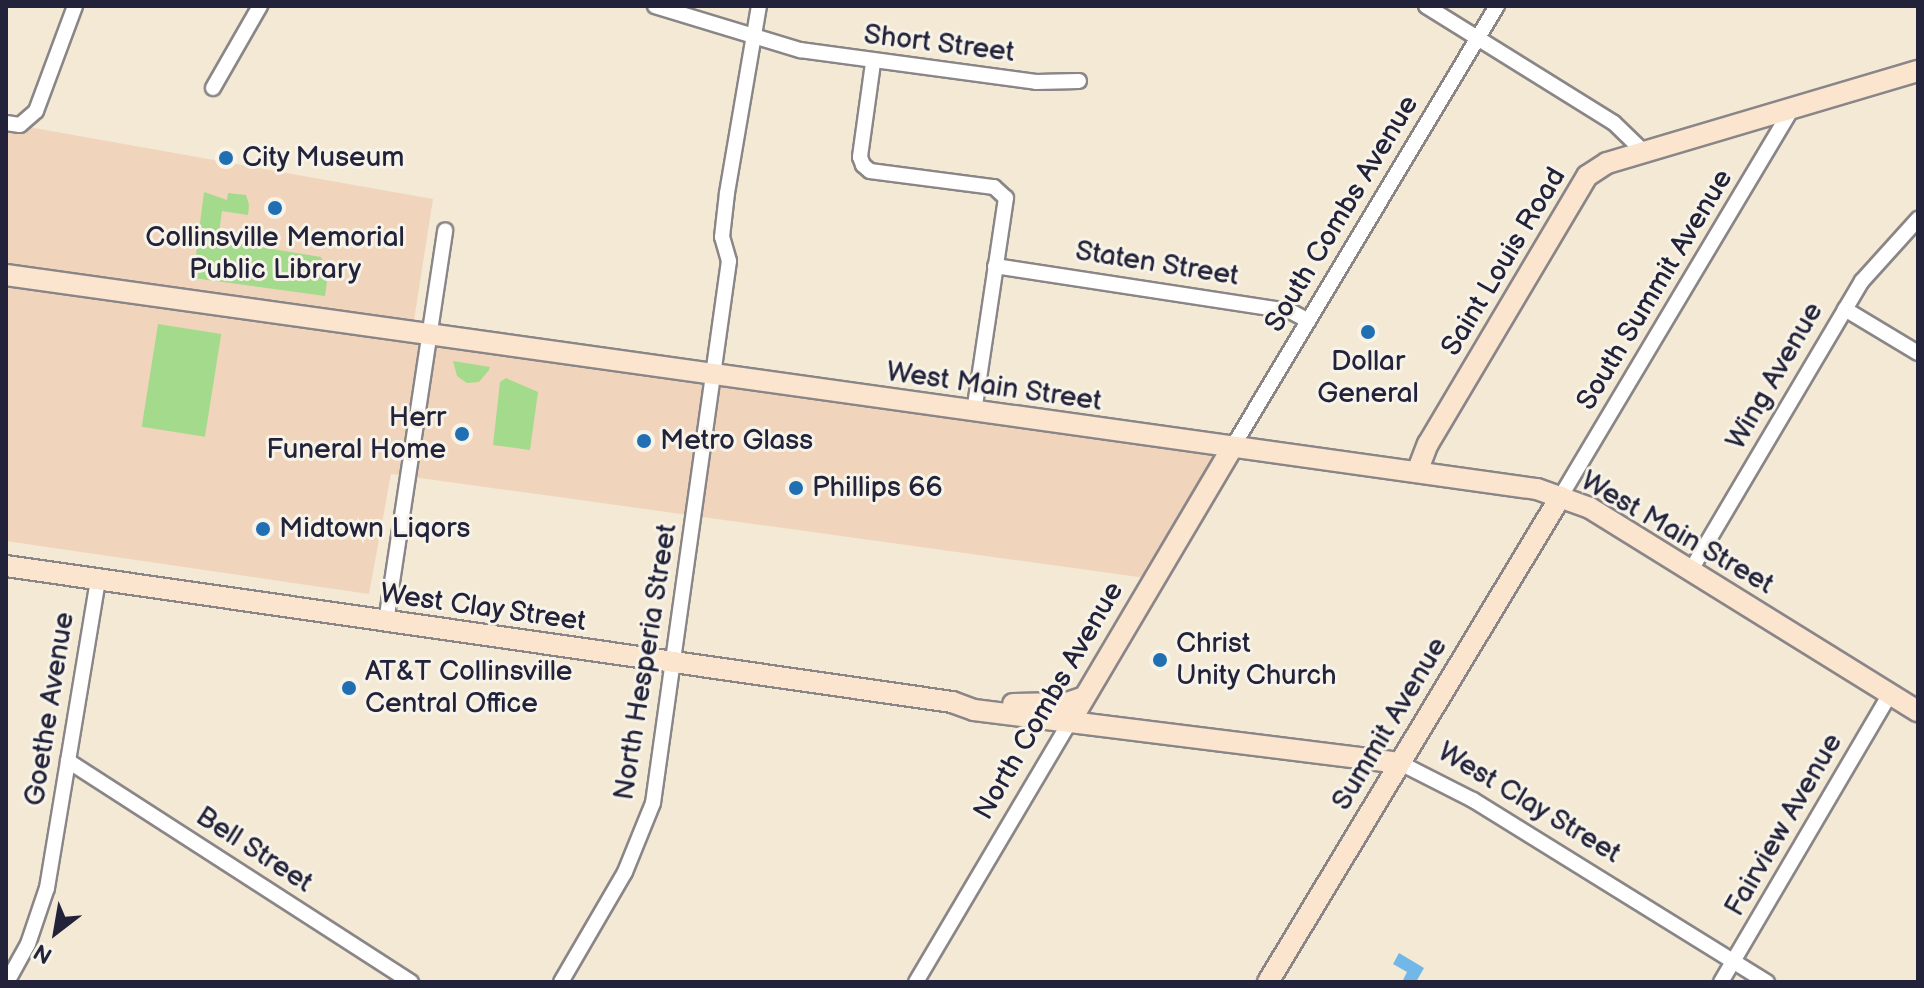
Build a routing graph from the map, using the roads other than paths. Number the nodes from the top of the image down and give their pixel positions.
1 (75, 6) edge
2 (260, 6) edge
3 (655, 6) edge
4 (759, 6) edge
5 (1426, 6) edge
6 (1497, 6) edge
7 (1478, 38) junction
8 (753, 39) junction
9 (873, 63) junction
10 (1918, 71) edge
11 (1079, 81) dead end
12 (213, 88) dead end
13 (1791, 110) junction
14 (6, 123) edge
15 (1644, 152) junction
16 (1918, 219) edge
17 (445, 230) dead end
18 (995, 266) junction
19 (6, 275) edge
20 (1845, 309) junction
21 (1309, 321) junction
22 (426, 336) junction
23 (1918, 353) edge
24 (713, 376) junction
25 (974, 413) junction
26 (1232, 448) junction
27 (1417, 472) junction
28 (1561, 496) junction
29 (6, 566) edge
30 (1691, 570) junction
31 (98, 580) junction
32 (386, 622) junction
33 (674, 664) junction
34 (1890, 694) junction
35 (1084, 697) junction
36 (952, 702) junction
37 (1918, 711) edge
38 (1070, 722) junction
39 (68, 761) junction
40 (1400, 763) junction
41 (1734, 961) junction
42 (7, 982) edge
43 (411, 982) edge
44 (561, 982) edge
45 (916, 982) edge
46 (1268, 982) edge
47 (1721, 982) edge
48 (1767, 982) edge

1 - 14 street
2 - 12 street
3 - 8 street, Short Street
4 - 8 street, North Hesperia Street
5 - 7 street
6 - 7 street, South Combs Avenue
7 - 15 street
7 - 21 street, South Combs Avenue
8 - 9 street, Short Street
8 - 24 street, North Hesperia Street
9 - 11 street, Short Street
9 - 18 street
10 - 13 main road, Saint Louis Road
13 - 15 main road, Saint Louis Road
13 - 28 street, South Summit Avenue
15 - 27 main road, Saint Louis Road
16 - 20 street, Wing Avenue
17 - 22 street
18 - 21 street, Staten Street
18 - 25 street
19 - 22 main road, West Main Street
20 - 23 street
20 - 30 street, Wing Avenue
21 - 26 street, South Combs Avenue
22 - 24 main road, West Main Street
22 - 32 street
24 - 25 main road, West Main Street
24 - 33 street, North Hesperia Street
25 - 26 main road, West Main Street
26 - 27 main road, West Main Street
26 - 35 main road, North Combs Avenue
27 - 28 main road, West Main Street
28 - 30 main road, West Main Street
28 - 40 main road, Summit Avenue
29 - 31 main road, West Clay Street
30 - 34 main road, West Main Street
31 - 32 main road, West Clay Street
31 - 39 street, Goethe Avenue
32 - 33 main road, West Clay Street
33 - 36 main road, West Clay Street
33 - 44 street, North Hesperia Street
34 - 37 main road, West Main Street
34 - 41 street, Fairview Avenue
35 - 36 main road, West Clay Street
35 - 38 main road, North Combs Avenue
36 - 38 main road, West Clay Street
38 - 40 main road, West Clay Street
38 - 45 street, North Combs Avenue
39 - 42 street, Goethe Avenue
39 - 43 street, Bell Street
40 - 41 street, West Clay Street
40 - 46 main road, Summit Avenue
41 - 47 street, Fairview Avenue
41 - 48 street, West Clay Street

